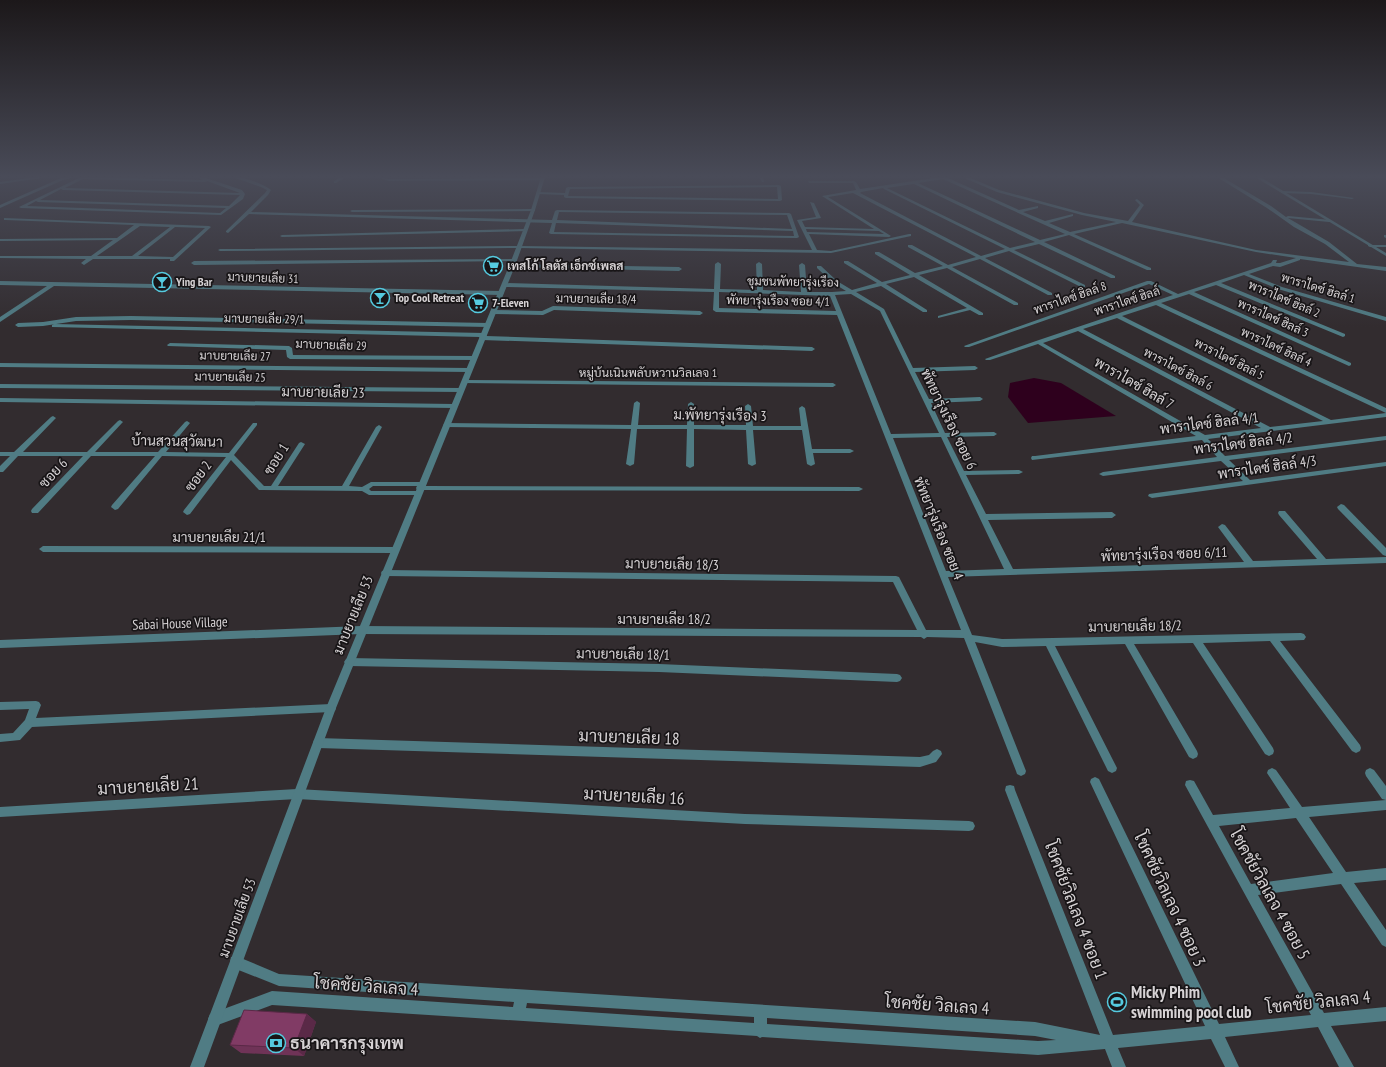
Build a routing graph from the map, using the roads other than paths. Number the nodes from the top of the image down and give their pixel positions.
1 (135, 227) edge
2 (174, 227) edge
3 (202, 227) edge
4 (233, 227) edge
5 (526, 227) edge
6 (553, 227) edge
7 (680, 227) edge
8 (713, 227) edge
9 (717, 227) joint
10 (793, 227) edge
11 (874, 227) edge
12 (921, 227) edge
13 (963, 227) edge
14 (1008, 227) edge
15 (1057, 227) edge
16 (1099, 227) edge
17 (1146, 227) edge
18 (1297, 227) edge
19 (1339, 227) edge
20 (753, 228) joint
21 (803, 228) joint
22 (525, 230) junction
23 (794, 230) junction
24 (879, 230) junction
25 (228, 232) dead end
26 (806, 233) junction
27 (1071, 233) junction
28 (0, 235) edge
29 (679, 235) junction
30 (909, 235) dead end
31 (282, 236) dead end
32 (892, 237) junction
33 (80, 238) junction
34 (118, 239) junction
35 (0, 240) edge
36 (1040, 242) junction
37 (910, 246) dead end
38 (1370, 246) junction
39 (1386, 246) edge
40 (519, 247) junction
41 (220, 250) dead end
42 (1010, 250) junction
43 (814, 252) junction
44 (877, 253) dead end
45 (1386, 255) edge
46 (1286, 256) junction
47 (0, 257) edge
48 (92, 257) junction
49 (134, 257) junction
50 (979, 258) junction
51 (1301, 258) junction
52 (846, 262) dead end
53 (84, 263) dead end
54 (194, 263) dead end
55 (513, 263) junction
56 (718, 264) dead end
57 (759, 264) dead end
58 (1273, 264) junction
59 (802, 265) dead end
60 (1356, 265) junction
61 (819, 266) dead end
62 (947, 266) junction
63 (679, 269) dead end
64 (1149, 269) dead end
65 (1386, 269) edge
66 (1245, 274) junction
67 (914, 275) junction
68 (1113, 276) dead end
69 (0, 283) edge
70 (1217, 283) junction
71 (53, 284) junction
72 (881, 284) junction
73 (1083, 286) dead end
74 (503, 289) junction
75 (717, 291) junction
76 (760, 292) junction
77 (851, 292) junction
78 (1189, 292) junction
79 (804, 293) junction
80 (832, 294) junction
81 (1050, 294) dead end
82 (1179, 296) junction
83 (1156, 303) junction
84 (1016, 304) dead end
85 (972, 308) junction
86 (925, 311) dead end
87 (493, 312) junction
88 (700, 313) dead end
89 (840, 313) junction
90 (981, 314) dead end
91 (1118, 316) junction
92 (940, 317) dead end
93 (1386, 319) edge
94 (0, 320) edge
95 (43, 324) junction
96 (18, 325) dead end
97 (488, 325) junction
98 (1079, 329) junction
99 (1343, 335) dead end
100 (483, 337) junction
101 (1038, 342) junction
102 (170, 345) dead end
103 (968, 346) dead end
104 (812, 349) dead end
105 (474, 358) junction
106 (988, 359) dead end
107 (1349, 364) dead end
108 (0, 365) edge
109 (975, 368) dead end
110 (469, 370) junction
111 (911, 370) junction
112 (833, 385) dead end
113 (0, 386) edge
114 (462, 386) junction
115 (980, 399) dead end
116 (0, 400) edge
117 (926, 401) junction
118 (637, 403) dead end
119 (691, 404) dead end
120 (454, 406) junction
121 (748, 406) dead end
122 (802, 408) dead end
123 (1386, 411) edge
124 (1386, 415) edge
125 (53, 418) dead end
126 (1330, 421) junction
127 (120, 422) dead end
128 (187, 424) dead end
129 (255, 424) dead end
130 (446, 425) junction
131 (379, 427) dead end
132 (634, 427) junction
133 (691, 427) junction
134 (749, 428) junction
135 (805, 428) junction
136 (1268, 429) junction
137 (994, 434) dead end
138 (889, 436) junction
139 (943, 436) junction
140 (1203, 437) junction
141 (1386, 438) edge
142 (301, 444) dead end
143 (809, 450) junction
144 (850, 451) dead end
145 (90, 453) junction
146 (0, 454) edge
147 (16, 454) junction
148 (161, 454) junction
149 (230, 455) junction
150 (1035, 458) dead end
151 (1223, 459) junction
152 (630, 464) dead end
153 (752, 464) dead end
154 (811, 464) dead end
155 (1386, 464) edge
156 (690, 466) dead end
157 (0, 470) edge
158 (1019, 472) dead end
159 (961, 473) junction
160 (1103, 474) dead end
161 (1249, 482) junction
162 (273, 488) junction
163 (344, 488) junction
164 (420, 488) junction
165 (859, 489) dead end
166 (1152, 496) dead end
167 (115, 507) dead end
168 (1341, 507) dead end
169 (35, 511) dead end
170 (187, 512) dead end
171 (1282, 513) dead end
172 (1112, 515) dead end
173 (983, 517) junction
174 (1222, 527) dead end
175 (43, 549) dead end
176 (395, 550) junction
177 (1386, 552) edge
178 (1386, 560) edge
179 (1324, 562) junction
180 (1251, 564) junction
181 (1010, 572) junction
182 (385, 573) junction
183 (943, 574) junction
184 (361, 630) junction
185 (924, 635) junction
186 (968, 636) junction
187 (1301, 637) dead end
188 (1273, 638) junction
189 (1127, 640) junction
190 (1196, 640) junction
191 (1050, 642) junction
192 (0, 644) edge
193 (349, 662) junction
194 (897, 678) dead end
195 (0, 706) edge
196 (330, 708) junction
197 (29, 723) junction
198 (0, 738) edge
199 (318, 743) junction
200 (1356, 748) dead end
201 (1269, 751) dead end
202 (937, 754) dead end
203 (1193, 754) dead end
204 (1112, 768) dead end
205 (1021, 771) dead end
206 (1272, 772) dead end
207 (1370, 773) dead end
208 (1095, 782) dead end
209 (1190, 786) dead end
210 (1010, 790) dead end
211 (297, 794) junction
212 (1386, 795) edge
213 (1386, 805) edge
214 (0, 812) edge
215 (1299, 813) junction
216 (1210, 821) junction
217 (969, 826) dead end
218 (1386, 874) edge
219 (1343, 878) junction
220 (1248, 890) junction
221 (1386, 941) edge
222 (236, 962) junction
223 (522, 996) junction
224 (761, 1012) junction
225 (518, 1014) junction
226 (1386, 1014) edge
227 (215, 1019) junction
228 (1320, 1019) junction
229 (760, 1031) junction
230 (1214, 1031) junction
231 (1110, 1043) junction
232 (197, 1067) edge
233 (1119, 1067) edge
234 (1232, 1067) edge
235 (1347, 1067) edge

1 - 34 street
2 - 49 street
3 - 49 street
4 - 25 street
5 - 22 street, มาบยายเลีย 53
6 - 29 street
7 - 29 street
8 - 9 street
9 - 20 street
10 - 23 street
11 - 24 street
12 - 50 street
13 - 42 street
14 - 36 street
15 - 27 street
16 - 27 street, ชุมชนพัทยารุ่งเรือง
17 - 46 street
18 - 60 street
19 - 38 street
20 - 23 street
21 - 24 street
21 - 26 street
22 - 31 street
22 - 40 street, มาบยายเลีย 53
23 - 29 street
24 - 32 street
26 - 32 street
26 - 43 street
27 - 36 street, ชุมชนพัทยารุ่งเรือง
27 - 64 street
28 - 33 street
30 - 32 street
32 - 43 street
33 - 34 street
33 - 35 street
34 - 48 street
36 - 42 street, ชุมชนพัทยารุ่งเรือง
36 - 68 street
37 - 62 street
38 - 39 street
38 - 45 street
40 - 41 street
40 - 43 street
40 - 55 street, มาบยายเลีย 53
42 - 50 street, ชุมชนพัทยารุ่งเรือง
42 - 73 street
44 - 67 street
46 - 51 street
46 - 58 street, พาราไดซ์ ฮิลล์
47 - 48 street
48 - 49 street
48 - 53 street
50 - 62 street, ชุมชนพัทยารุ่งเรือง
50 - 81 street
51 - 58 street, พาราไดซ์ ฮิลล์
51 - 60 street
52 - 72 street
54 - 55 street
55 - 63 street
55 - 74 street, มาบยายเลีย 53
56 - 75 street
57 - 76 street
58 - 66 street, พาราไดซ์ ฮิลล์
59 - 79 street
60 - 65 street
61 - 77 street, พัทยารุ่งเรือง ซอย 6
62 - 67 street, ชุมชนพัทยารุ่งเรือง
62 - 84 street
66 - 70 street, พาราไดซ์ ฮิลล์
66 - 93 street, พาราไดซ์ ฮิลล์ 1
67 - 72 street, ชุมชนพัทยารุ่งเรือง
67 - 85 street
69 - 71 street, มาบยายเลีย 31
70 - 78 street, พาราไดซ์ ฮิลล์
70 - 99 street, พาราไดซ์ ฮิลล์ 2
71 - 74 street, มาบยายเลีย 31
71 - 94 street
72 - 77 street, ชุมชนพัทยารุ่งเรือง
72 - 86 street
74 - 75 street, ชุมชนพัทยารุ่งเรือง
74 - 87 street, มาบยายเลีย 53
75 - 76 street, ชุมชนพัทยารุ่งเรือง
75 - 89 street, พัทยารุ่งเรือง ซอย 4/1
76 - 79 street, ชุมชนพัทยารุ่งเรือง
77 - 80 street, ชุมชนพัทยารุ่งเรือง
77 - 111 street, พัทยารุ่งเรือง ซอย 6
78 - 82 street, พาราไดซ์ ฮิลล์
78 - 107 street, พาราไดซ์ ฮิลล์ 3
79 - 80 street, ชุมชนพัทยารุ่งเรือง
80 - 89 street, พัทยารุ่งเรือง ซอย 4
82 - 83 street, พาราไดซ์ ฮิลล์
82 - 103 street, พาราไดซ์ ฮิลล์ 8
83 - 91 street, พาราไดซ์ ฮิลล์
83 - 123 street, พาราไดซ์ ฮิลล์ 4
85 - 90 street
85 - 92 street
87 - 88 street, มาบยายเลีย 18/4
87 - 97 street, มาบยายเลีย 53
89 - 138 street, พัทยารุ่งเรือง ซอย 4
91 - 98 street, พาราไดซ์ ฮิลล์
91 - 126 street, พาราไดซ์ ฮิลล์ 5
95 - 96 street
95 - 97 street
95 - 100 street, มาบยายเลีย 29/1
97 - 100 street, มาบยายเลีย 53
98 - 101 street, พาราไดซ์ ฮิลล์
98 - 136 street, พาราไดซ์ ฮิลล์ 6
100 - 104 street
100 - 105 street, มาบยายเลีย 53
101 - 106 street, พาราไดซ์ ฮิลล์
101 - 140 street, พาราไดซ์ ฮิลล์ 7
102 - 105 street, มาบยายเลีย 29
105 - 110 street, มาบยายเลีย 53
108 - 110 street, มาบยายเลีย 27
109 - 111 street
110 - 114 street, มาบยายเลีย 53
111 - 117 street, พัทยารุ่งเรือง ซอย 6
112 - 114 street, หมู่บ้นเนินพลับหวานวิลเลจ 1
113 - 114 street, มาบยายเลีย 25
114 - 120 street, มาบยายเลีย 53
115 - 117 street
116 - 120 street, มาบยายเลีย 23
117 - 139 street, พัทยารุ่งเรือง ซอย 6
118 - 132 street
119 - 133 street
120 - 130 street, มาบยายเลีย 53
121 - 134 street
122 - 135 street
124 - 126 street, พาราไดซ์ ฮิลล์ 4/1
125 - 147 street
126 - 136 street, พาราไดซ์ ฮิลล์ 4/1
127 - 145 street, ซอย 6
128 - 148 street
129 - 149 street, ซอย 2
130 - 132 street, ม.พัทยารุ่งเรือง 3
130 - 164 street, มาบยายเลีย 53
131 - 163 street
132 - 133 street, ม.พัทยารุ่งเรือง 3
132 - 152 street
133 - 134 street, ม.พัทยารุ่งเรือง 3
133 - 156 street
134 - 135 street, ม.พัทยารุ่งเรือง 3
134 - 153 street
135 - 143 street
136 - 140 street, พาราไดซ์ ฮิลล์ 4/1
137 - 139 street
138 - 139 street
138 - 183 street, พัทยารุ่งเรือง ซอย 4
139 - 159 street, พัทยารุ่งเรือง ซอย 6
140 - 150 street, พาราไดซ์ ฮิลล์ 4/1
140 - 151 street, พาราไดซ์ ฮิลล์ 7
141 - 151 street, พาราไดซ์ ฮิลล์ 4/2
142 - 162 street, ซอย 1
143 - 144 street
143 - 154 street
145 - 147 street, บ้านสวนสุวัฒนา
145 - 148 street, บ้านสวนสุวัฒนา
145 - 169 street, ซอย 6
146 - 147 street, บ้านสวนสุวัฒนา
147 - 157 street
148 - 149 street, บ้านสวนสุวัฒนา
148 - 167 street
149 - 162 street, บ้านสวนสุวัฒนา
149 - 170 street, ซอย 2
151 - 160 street, พาราไดซ์ ฮิลล์ 4/2
151 - 161 street, พาราไดซ์ ฮิลล์ 7
155 - 161 street, พาราไดซ์ ฮิลล์ 4/3
158 - 159 street
159 - 173 street, พัทยารุ่งเรือง ซอย 6
161 - 166 street, พาราไดซ์ ฮิลล์ 4/3
162 - 163 street, บ้านสวนสุวัฒนา
163 - 164 street, บ้านสวนสุวัฒนา
164 - 165 street, บ้านสวนสุวัฒนา
164 - 176 street, มาบยายเลีย 53
168 - 177 street
171 - 179 street
172 - 173 street
173 - 181 street, พัทยารุ่งเรือง ซอย 6
174 - 180 street
175 - 176 street, มาบยายเลีย 21/1
176 - 182 street, มาบยายเลีย 53
178 - 179 street, พัทยารุ่งเรือง ซอย 6/11
179 - 180 street, พัทยารุ่งเรือง ซอย 6/11
180 - 181 street, พัทยารุ่งเรือง ซอย 6/11
181 - 183 street, พัทยารุ่งเรือง ซอย 6/11
182 - 184 street, มาบยายเลีย 53
182 - 185 street, มาบยายเลีย 18/3
183 - 186 street, พัทยารุ่งเรือง ซอย 4
184 - 185 street, มาบยายเลีย 18/2
184 - 192 street, Sabai House Village
184 - 193 street, มาบยายเลีย 53
185 - 186 street, มาบยายเลีย 18/2
186 - 191 street, มาบยายเลีย 18/2
186 - 205 street, พัทยารุ่งเรือง ซอย 4
187 - 188 street, มาบยายเลีย 18/2
188 - 190 street, มาบยายเลีย 18/2
188 - 200 street
189 - 190 street, มาบยายเลีย 18/2
189 - 191 street, มาบยายเลีย 18/2
189 - 203 street
190 - 201 street
191 - 204 street
193 - 194 street, มาบยายเลีย 18/1
193 - 196 street, มาบยายเลีย 53
195 - 197 street
196 - 197 street
196 - 199 street, มาบยายเลีย 53
197 - 198 street
199 - 202 street, มาบยายเลีย 18
199 - 211 street, มาบยายเลีย 53
206 - 215 street
207 - 212 street
208 - 230 street, โชคชัยวิลเลจ 4 ซอย 3
209 - 216 street, โชคชัยวิลเลจ 4 ซอย 5
210 - 231 street, โชคชัยวิลเลจ 4 ซอย 1
211 - 214 street, มาบยายเลีย 21
211 - 217 street, มาบยายเลีย 16
211 - 222 street, มาบยายเลีย 53
213 - 215 street
215 - 216 street
215 - 219 street
216 - 220 street, โชคชัยวิลเลจ 4 ซอย 5
218 - 219 street
219 - 220 street
219 - 221 street
220 - 228 street, โชคชัยวิลเลจ 4 ซอย 5
222 - 223 street, โชคชัย วิลเลจ 4
222 - 227 street, มาบยายเลีย 53
223 - 224 street, โชคชัย วิลเลจ 4
223 - 225 street
224 - 229 street
224 - 231 street, โชคชัย วิลเลจ 4
225 - 227 street, โชคชัย วิลเลจ 4
225 - 229 street, โชคชัย วิลเลจ 4
226 - 228 street, โชคชัย วิลเลจ 4
227 - 232 street, มาบยายเลีย 53
228 - 230 street, โชคชัย วิลเลจ 4
228 - 235 street, โชคชัยวิลเลจ 4 ซอย 5
229 - 231 street, โชคชัย วิลเลจ 4
230 - 231 street, โชคชัย วิลเลจ 4
230 - 234 street, โชคชัยวิลเลจ 4 ซอย 3
231 - 233 street, โชคชัยวิลเลจ 4 ซอย 1

